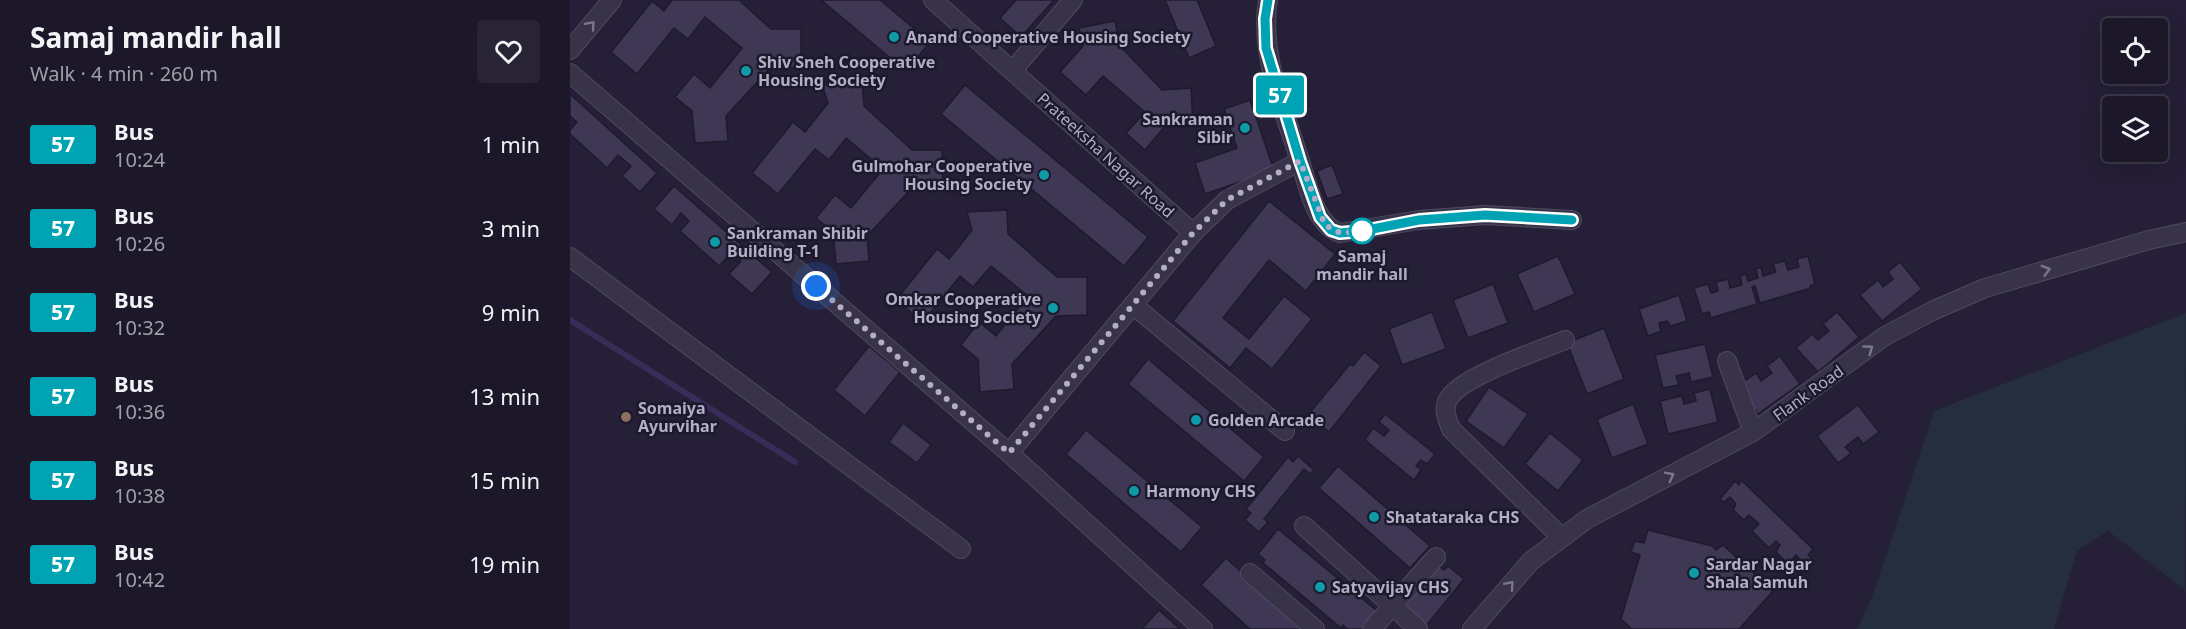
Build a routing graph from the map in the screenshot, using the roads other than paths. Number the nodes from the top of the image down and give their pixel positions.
1 (612, 0) edge
2 (933, 0) edge
3 (1073, 0) edge
4 (1268, 0) edge
5 (570, 50) edge
6 (1012, 71) junction
7 (570, 73) edge
8 (1300, 161) junction
9 (1572, 220) dead end
10 (2186, 232) edge
11 (1193, 233) junction
12 (570, 257) edge
13 (1133, 305) junction
14 (1564, 340) dead end
15 (1727, 361) dead end
16 (1285, 431) dead end
17 (1753, 432) junction
18 (1009, 453) junction
19 (1304, 526) dead end
20 (1561, 537) junction
21 (961, 549) dead end
22 (1436, 557) dead end
23 (1250, 573) dead end
24 (1394, 606) junction
25 (1203, 629) edge
26 (1316, 629) edge
27 (1372, 629) edge
28 (1418, 629) edge
29 (1472, 629) edge

5 -> 1 street
2 - 6 street, Prateeksha Nagar Road
3 - 6 street
4 - 8 street
6 - 11 street, Prateeksha Nagar Road
7 - 18 street
8 - 9 street
8 - 11 street
17 -> 10 street, Flank Road
11 - 13 street
12 - 21 street
13 - 16 street
13 - 18 street
14 - 20 street
15 - 17 street
20 -> 17 street, Flank Road
18 - 25 street
19 - 24 street
29 -> 20 street, Flank Road
22 - 24 street
23 - 26 street
24 - 27 street
24 - 28 street

